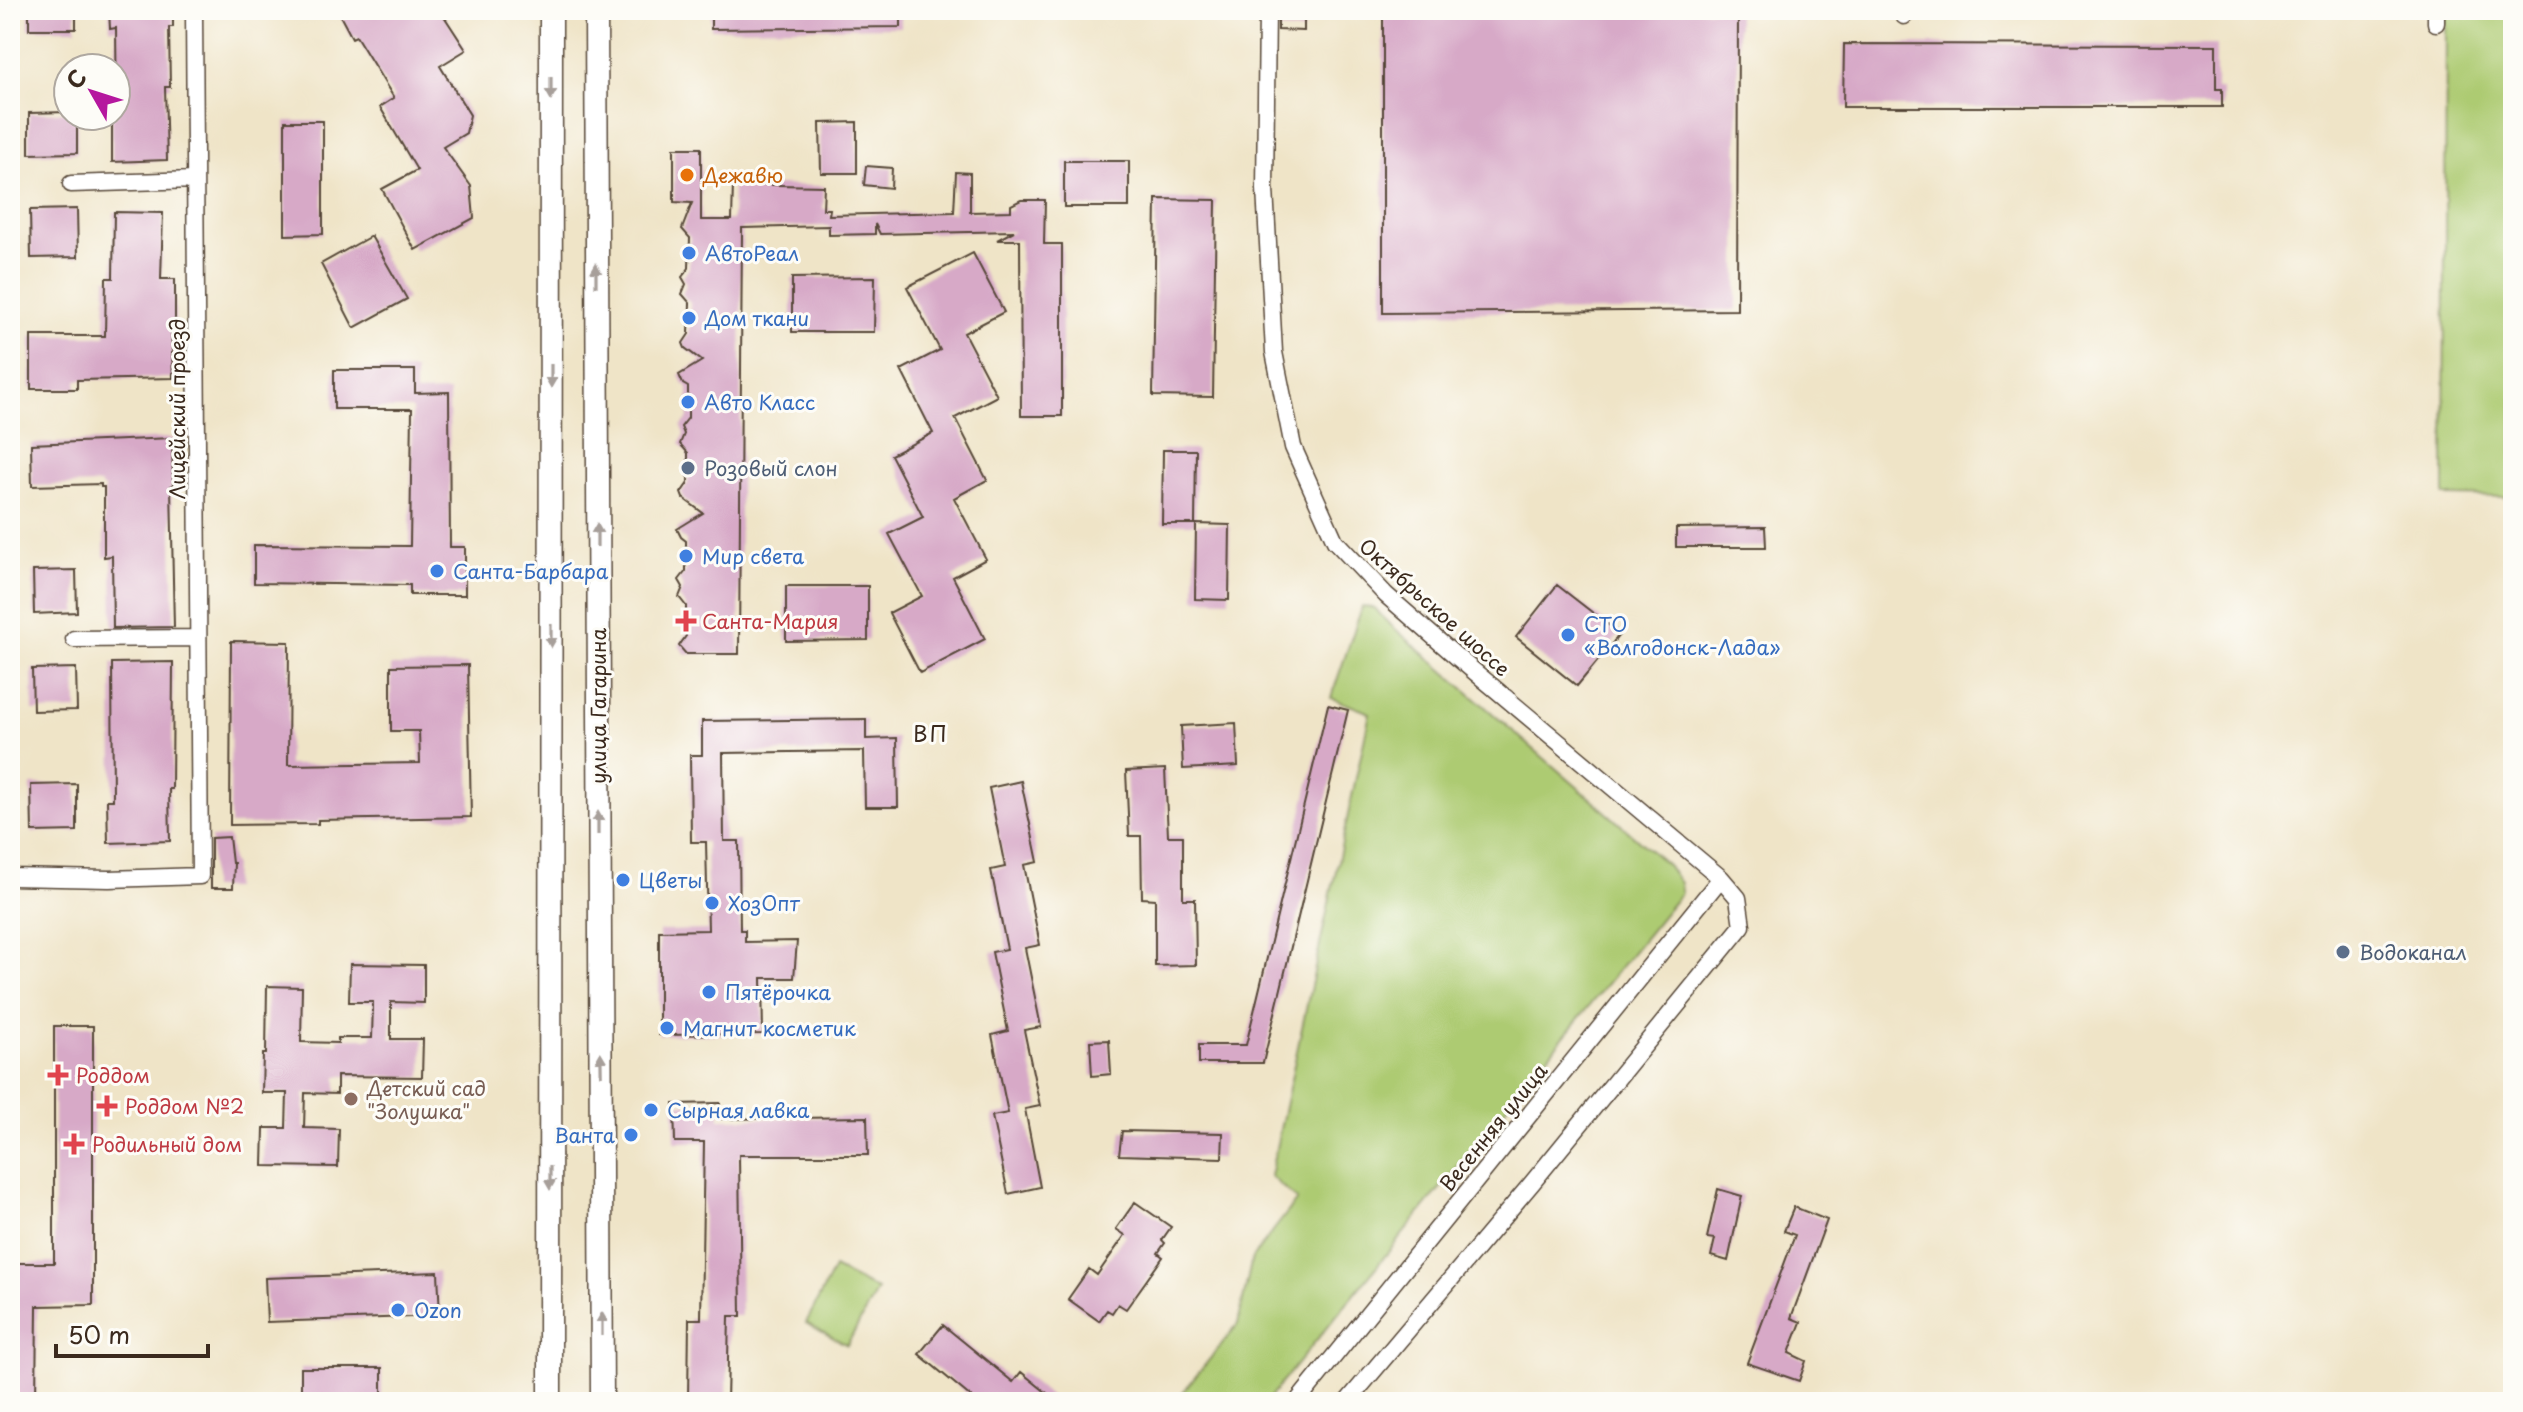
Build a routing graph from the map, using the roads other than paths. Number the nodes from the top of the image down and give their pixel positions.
1 (194, 10) edge
2 (551, 10) edge
3 (596, 10) edge
4 (1267, 10) edge
5 (195, 180) junction
6 (71, 184) dead end
7 (198, 638) junction
8 (74, 639) dead end
9 (10, 877) edge
10 (1721, 878) junction
11 (550, 1402) edge
12 (602, 1402) edge
13 (1297, 1402) edge
14 (1347, 1402) edge

1 - 5 street, Лицейский проезд
2 -> 11 street
12 -> 3 street, улица Гагарина
4 - 10 street, Октябрьское шоссе
5 - 6 street
5 - 7 street, Лицейский проезд
7 - 8 street
7 - 9 street, Лицейский проезд
10 - 13 street, Весенняя улица
10 - 14 street, Октябрьское шоссе

